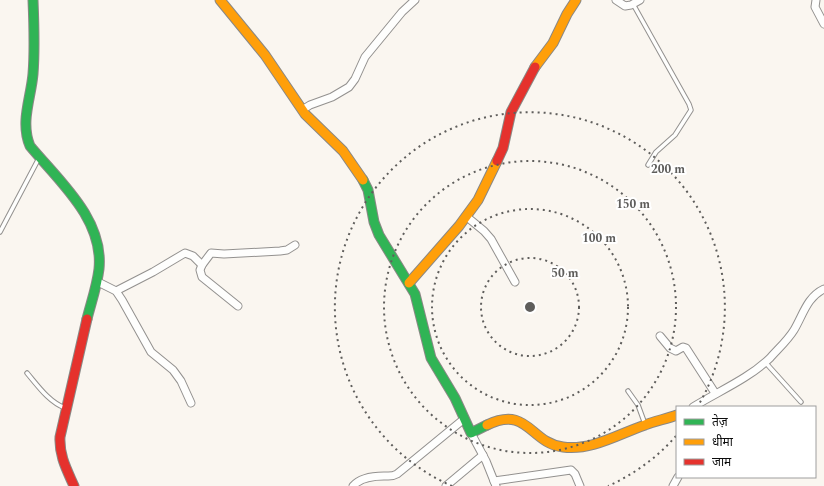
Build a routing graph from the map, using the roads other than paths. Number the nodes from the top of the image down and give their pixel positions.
1 (33, 0) edge
2 (220, 0) edge
3 (415, 0) edge
4 (576, 0) edge
5 (616, 0) edge
6 (640, 0) edge
7 (816, 0) edge
8 (633, 4) junction
9 (824, 24) edge
10 (302, 110) junction
11 (39, 158) junction
12 (648, 165) dead end
13 (467, 217) junction
14 (0, 232) edge
15 (295, 245) dead end
16 (202, 265) junction
17 (98, 282) junction
18 (515, 282) dead end
19 (409, 283) junction
20 (824, 289) edge
21 (116, 291) junction
22 (238, 306) dead end
23 (660, 336) dead end
24 (766, 362) junction
25 (27, 374) dead end
26 (628, 391) dead end
27 (715, 393) junction
28 (800, 402) dead end
29 (191, 403) dead end
30 (695, 406) edge
31 (66, 408) junction
32 (676, 415) edge
33 (464, 418) junction
34 (645, 425) junction
35 (471, 433) junction
36 (482, 455) junction
37 (495, 484) edge
38 (74, 486) edge
39 (353, 486) edge
40 (446, 486) edge
41 (580, 486) edge

1 - 11 street
2 - 10 street
3 - 10 street
4 - 13 street
5 - 8 street
6 - 8 street
7 - 9 street
8 - 12 lane
10 - 19 street
11 - 14 lane
11 - 17 street
13 - 18 street
13 - 19 street
15 - 16 street
16 - 21 street
16 - 22 street
17 - 21 street
17 - 31 street
19 - 33 street
20 - 24 street
21 - 29 street
23 - 27 street
24 - 27 street
24 - 28 lane
25 - 31 lane
26 - 34 lane
27 - 30 street
31 - 38 street
32 - 34 street
33 - 35 street
33 - 39 street
34 - 35 street
35 - 36 street
36 - 37 street
36 - 40 street
37 - 41 street

